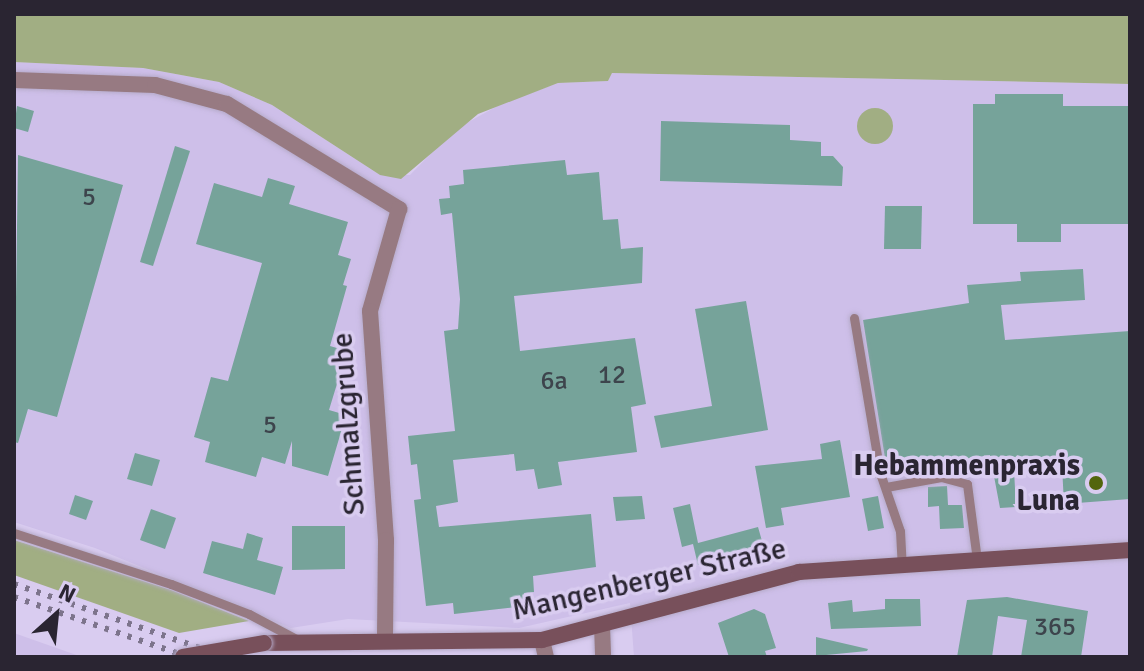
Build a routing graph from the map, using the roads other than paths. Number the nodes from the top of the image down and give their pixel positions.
1 (14, 80) edge
2 (854, 318) dead end
3 (886, 487) junction
4 (14, 533) edge
5 (1130, 550) edge
6 (977, 560) junction
7 (902, 565) junction
8 (602, 625) junction
9 (298, 640) junction
10 (385, 640) junction
11 (542, 640) junction
12 (183, 657) edge
13 (546, 657) edge
14 (603, 657) edge

1 - 10 street, Schmalzgrube
2 - 3 lane
3 - 6 lane
3 - 7 lane
4 - 9 lane
5 - 6 main road, Mangenberger Straße
6 - 7 main road, Mangenberger Straße
7 - 8 main road, Mangenberger Straße
8 - 11 main road, Mangenberger Straße
8 - 14 street
9 - 10 main road, Mangenberger Straße
9 - 12 main road, Mangenberger Straße, bridge
10 - 11 main road, Mangenberger Straße
11 - 13 street

